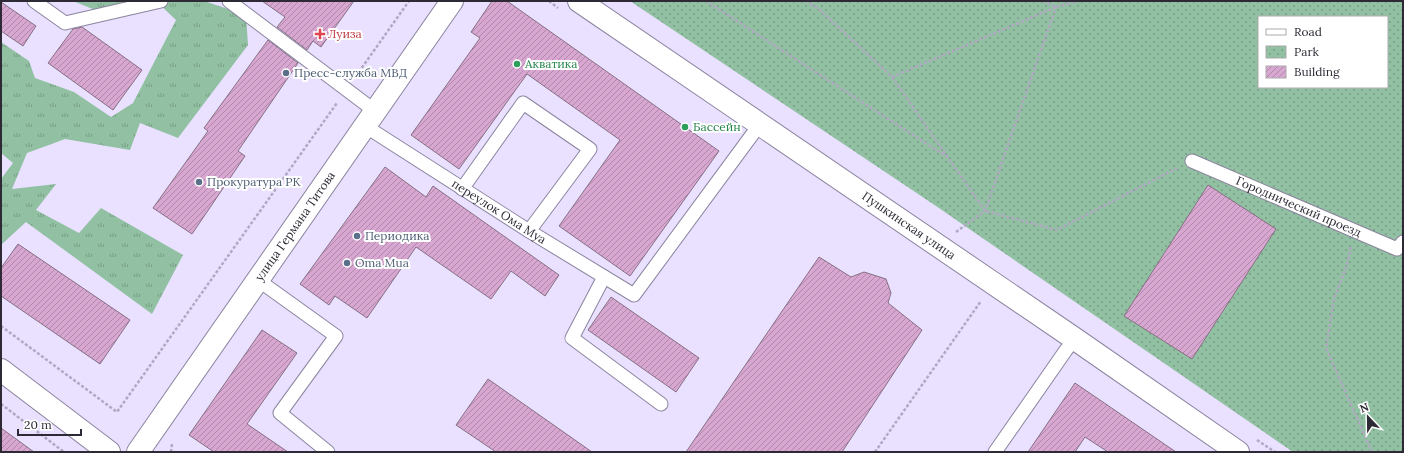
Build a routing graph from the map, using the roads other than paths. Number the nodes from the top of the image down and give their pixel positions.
1 (34, 1) edge
2 (162, 1) edge
3 (229, 1) edge
4 (452, 1) edge
5 (579, 1) edge
6 (370, 119) junction
7 (760, 124) junction
8 (1192, 161) road end
9 (462, 189) junction
10 (529, 231) junction
11 (1403, 242) edge
12 (604, 277) junction
13 (258, 280) junction
14 (1075, 339) junction
15 (1, 370) edge
16 (661, 404) dead end
17 (108, 452) edge
18 (138, 452) edge
19 (328, 452) edge
20 (995, 452) edge
21 (1238, 452) edge

1 - 2 lane
3 - 6 lane, переулок Ома Муа
4 - 6 street, улица Германа Титова
5 - 7 street, Пушкинская улица
6 - 9 lane, переулок Ома Муа
6 - 13 street, улица Германа Титова
7 - 12 lane, переулок Ома Муа
7 - 14 street, Пушкинская улица
8 - 11 lane, Городнический проезд
9 - 10 lane, переулок Ома Муа
9 - 10 lane
10 - 12 lane, переулок Ома Муа
12 - 16 lane
13 - 18 street, улица Германа Титова
13 - 19 lane
14 - 20 lane
14 - 21 street, Пушкинская улица
15 - 17 street

